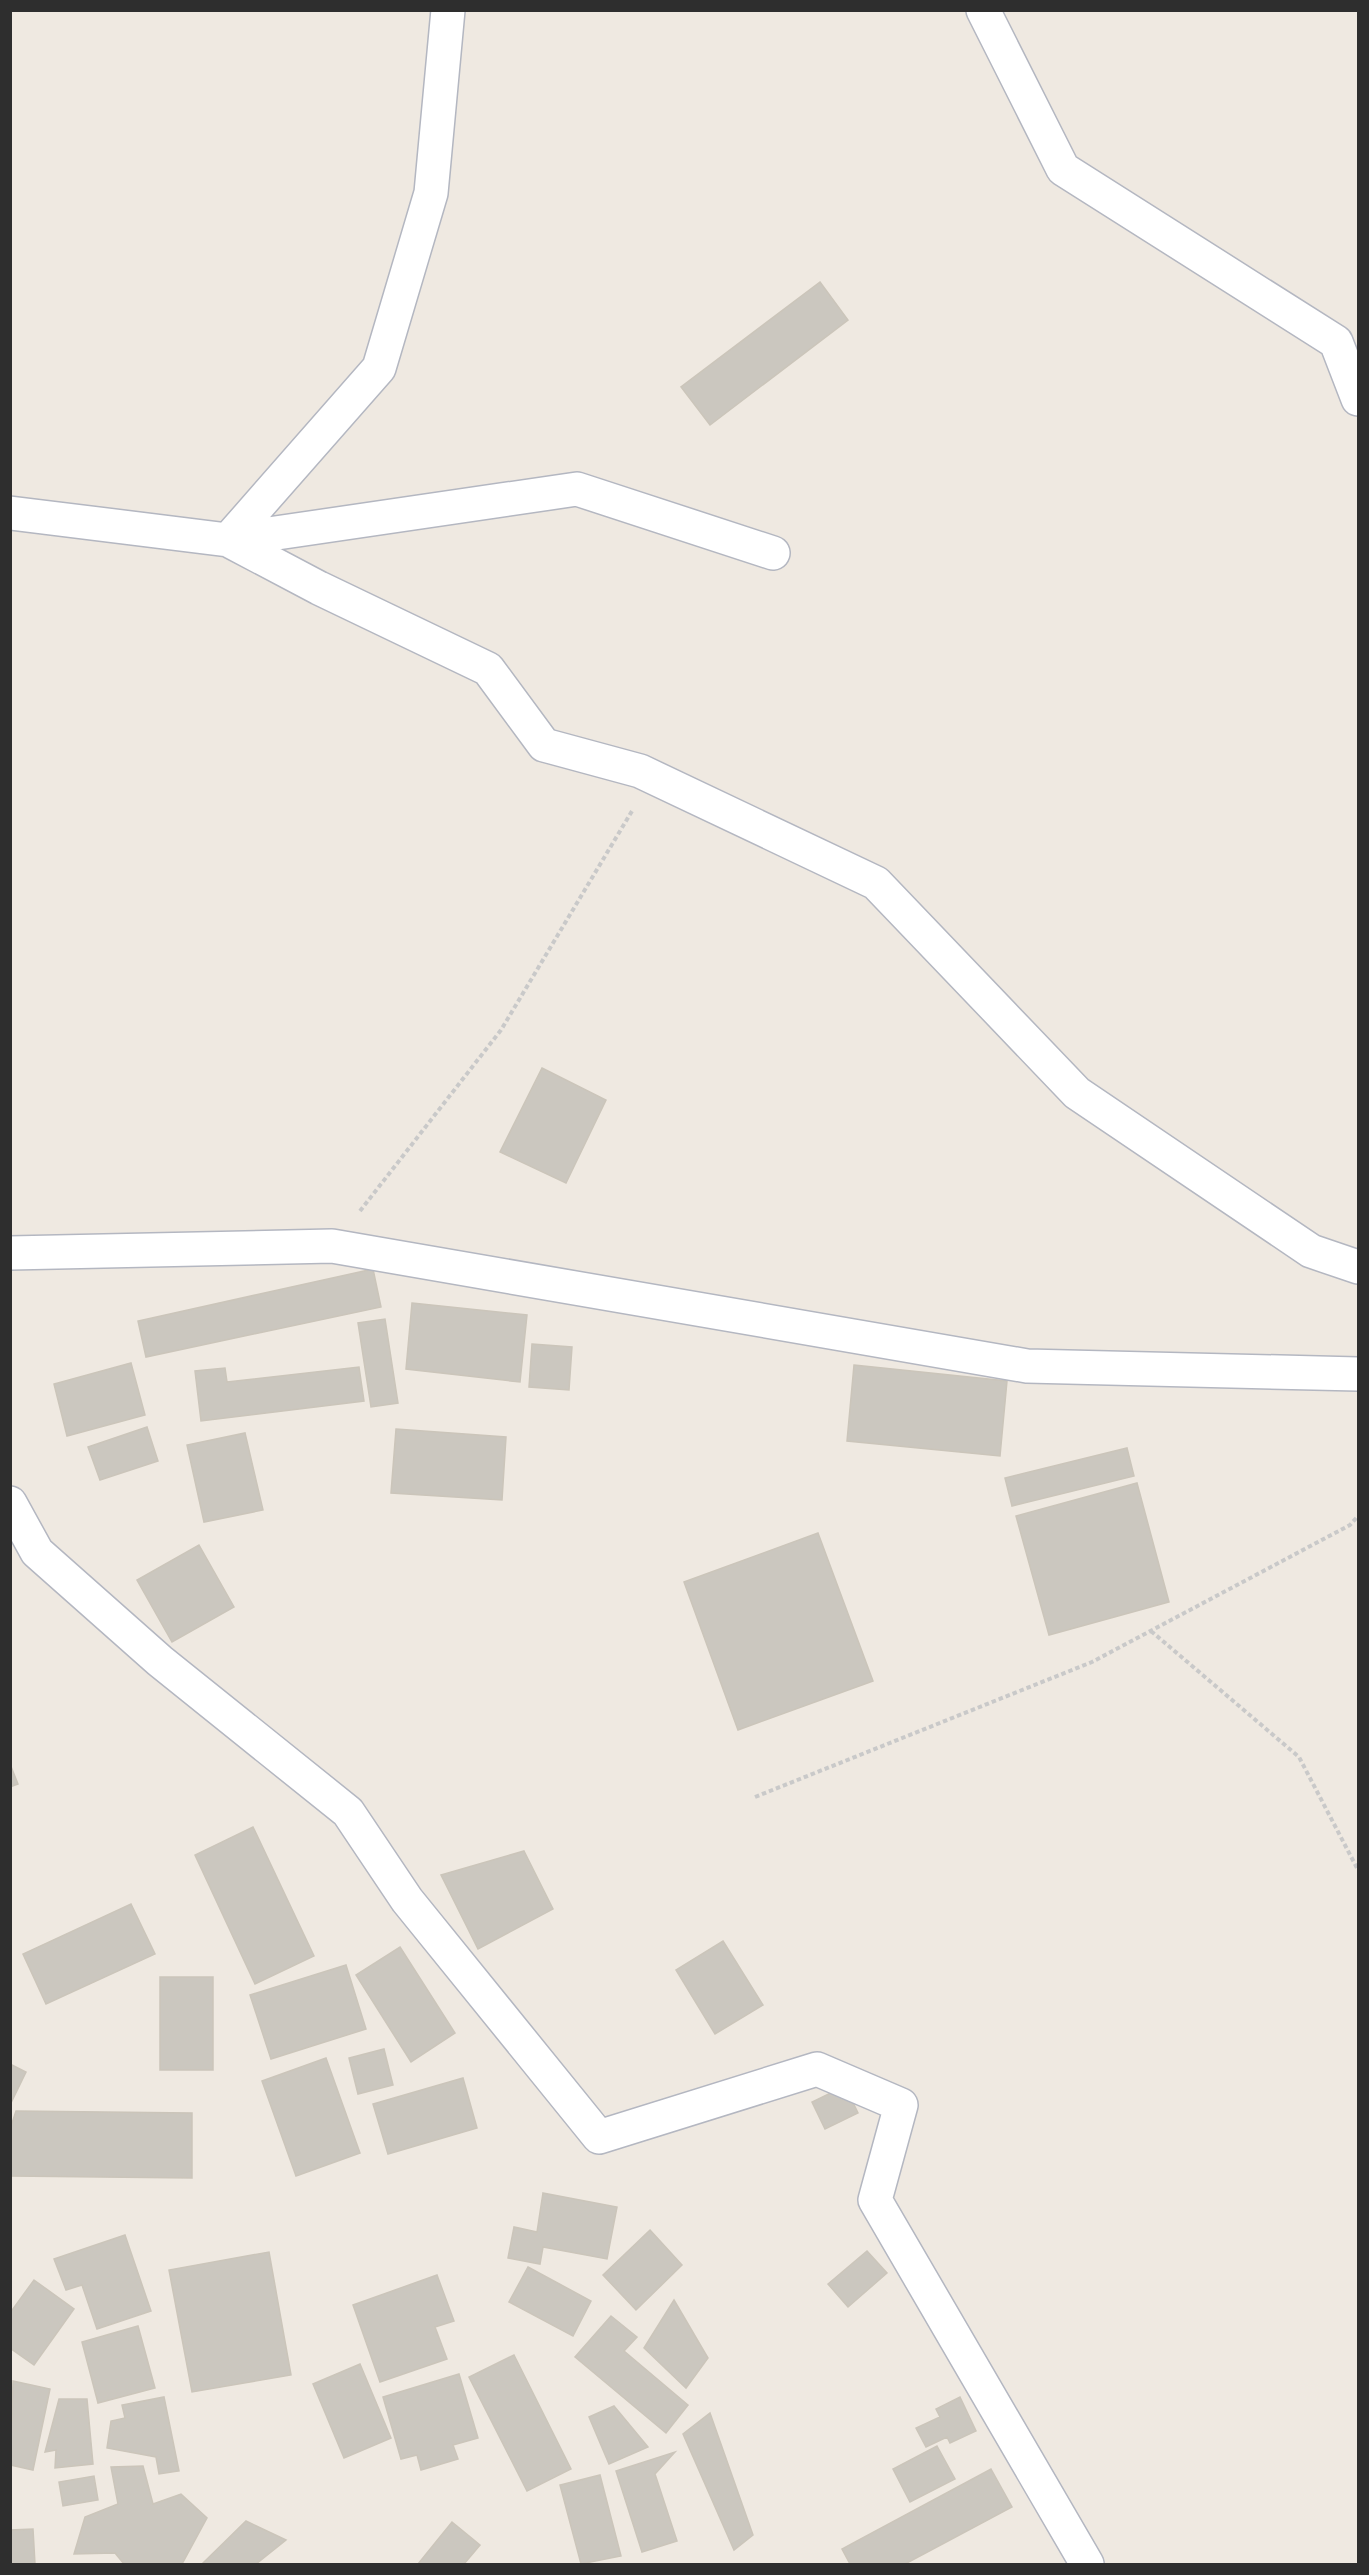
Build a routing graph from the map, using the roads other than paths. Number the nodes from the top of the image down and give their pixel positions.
1 (448, 10) edge
2 (983, 10) edge
3 (1359, 399) edge
4 (10, 513) edge
5 (228, 540) junction
6 (773, 553) dead end
7 (10, 1253) edge
8 (1359, 1267) edge
9 (1359, 1374) edge
10 (10, 1503) edge
11 (24, 1556) edge
12 (1087, 2565) edge

1 - 5 street
2 - 3 street
4 - 5 street
5 - 6 street
5 - 8 street
7 - 9 street
10 - 11 street
11 - 12 street

